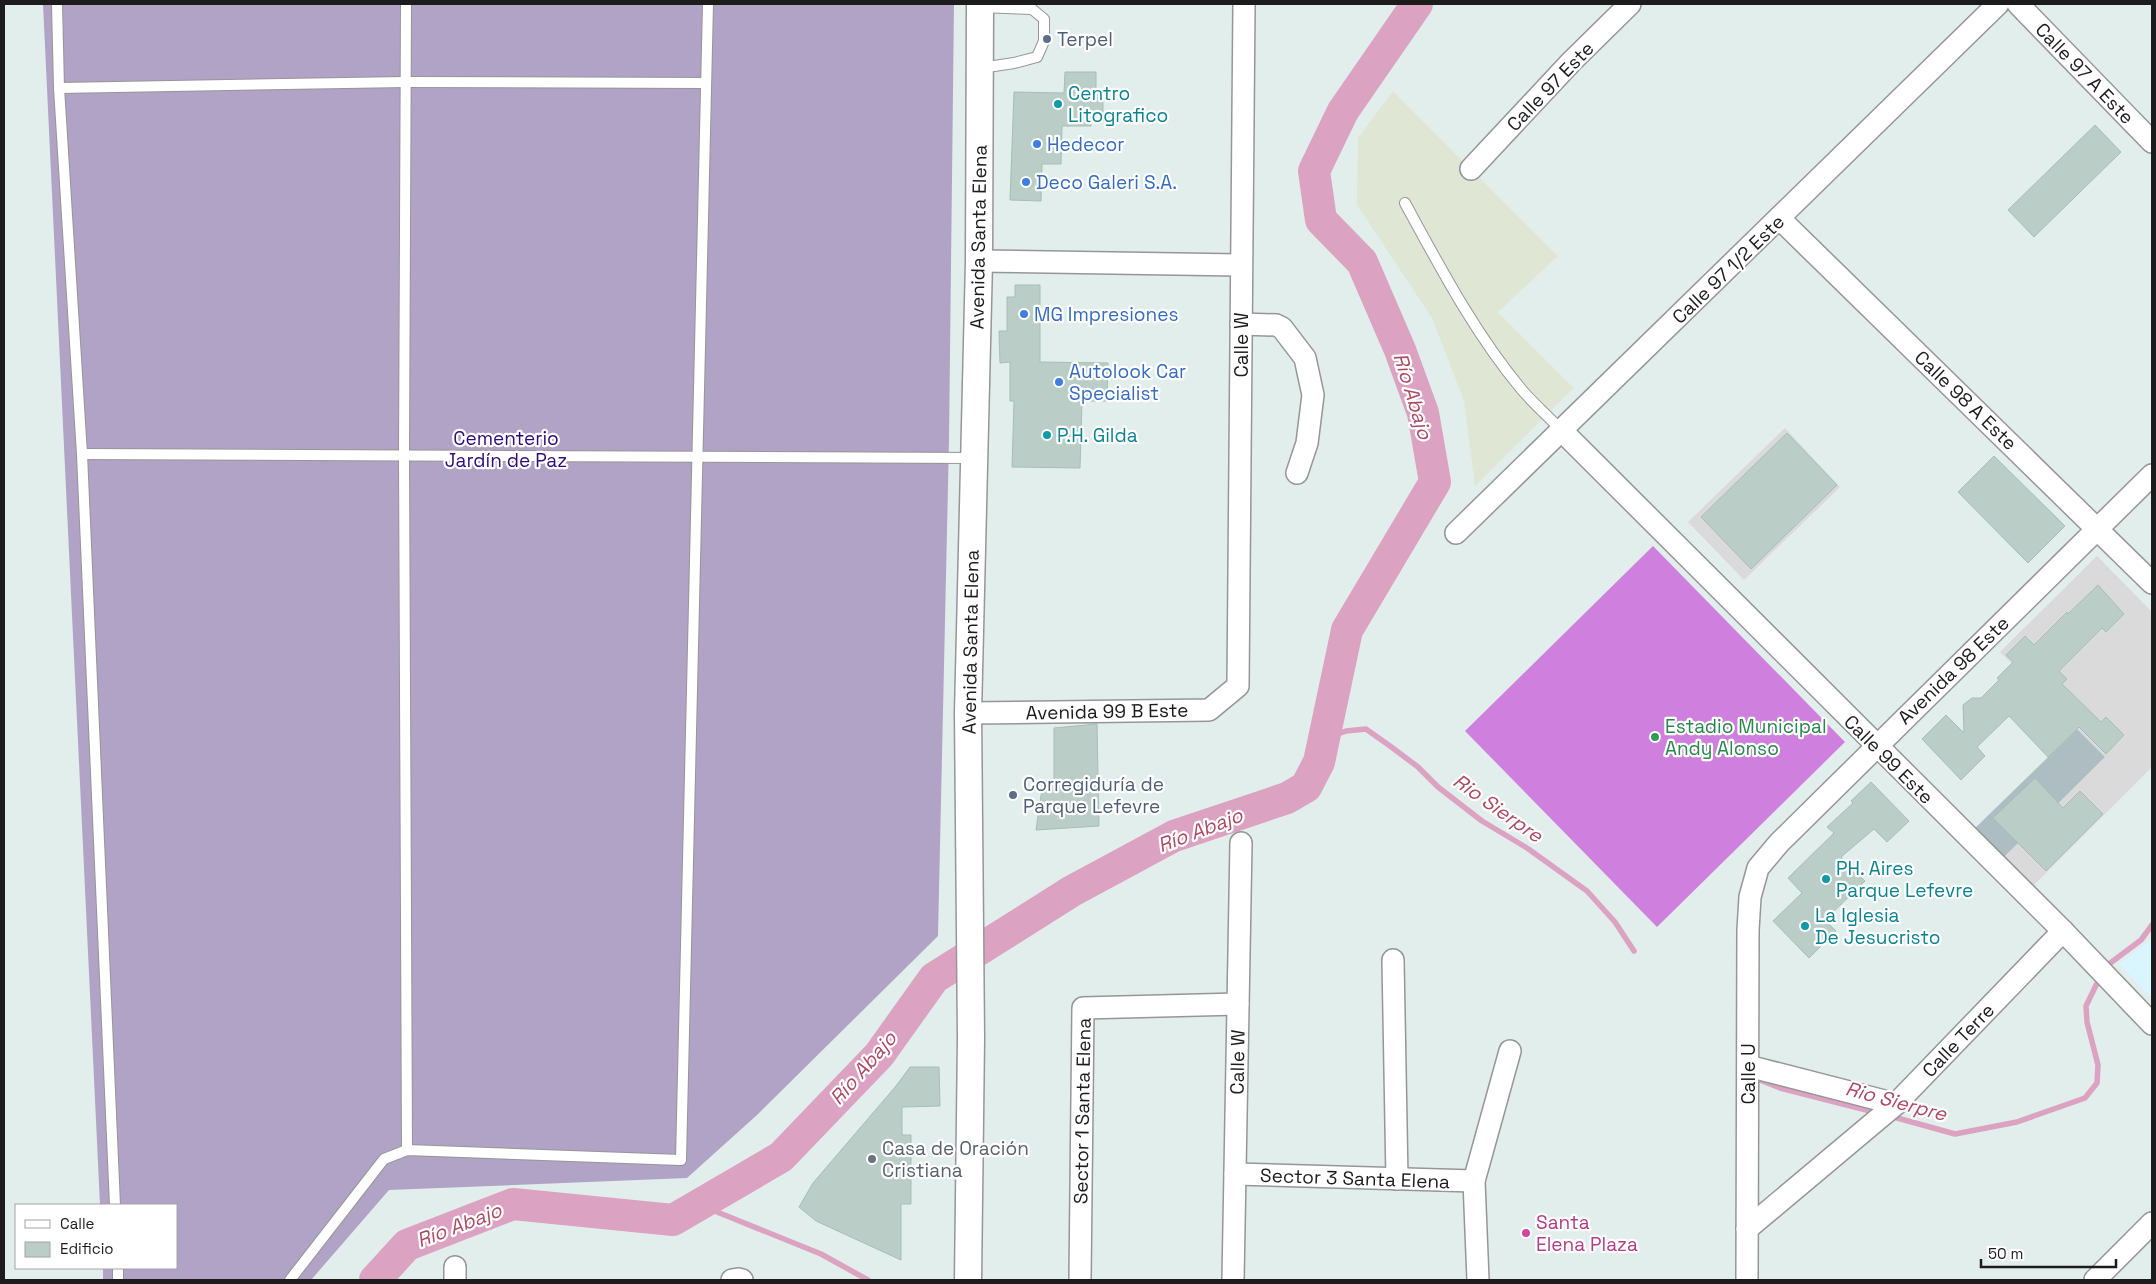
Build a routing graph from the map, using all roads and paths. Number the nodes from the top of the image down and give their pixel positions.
1 (57, 4) edge
2 (406, 4) edge
3 (708, 4) edge
4 (1244, 4) edge
5 (1630, 4) edge
6 (1998, 4) edge
7 (2018, 4) edge
8 (980, 6) edge
9 (980, 68) junction
10 (405, 82) junction
11 (706, 84) junction
12 (59, 88) junction
13 (2152, 142) edge
14 (1471, 169) dead end
15 (1405, 203) dead end
16 (1779, 218) junction
17 (979, 261) junction
18 (1240, 265) junction
19 (1241, 324) junction
20 (1562, 431) junction
21 (82, 454) junction
22 (404, 455) junction
23 (696, 457) junction
24 (974, 458) junction
25 (1297, 473) dead end
26 (2152, 475) edge
27 (2098, 529) junction
28 (1456, 533) dead end
29 (2152, 584) edge
30 (1238, 686) joint
31 (968, 713) junction
32 (1876, 746) junction
33 (1241, 843) dead end
34 (1758, 868) joint
35 (2063, 932) junction
36 (1393, 960) dead end
37 (1238, 1004) junction
38 (2152, 1024) edge
39 (1510, 1051) dead end
40 (1748, 1066) junction
41 (1893, 1106) junction
42 (407, 1150) junction
43 (1235, 1174) junction
44 (1398, 1179) junction
45 (1474, 1181) junction
46 (115, 1204) edge
47 (2152, 1223) edge
48 (1747, 1229) junction
49 (290, 1280) edge
50 (732, 1280) edge
51 (742, 1280) edge
52 (968, 1280) edge
53 (1080, 1280) edge
54 (1233, 1280) edge
55 (1478, 1280) edge
56 (1747, 1280) edge
57 (2094, 1280) edge

1 - 12 lane
2 - 10 lane
3 - 11 lane
4 - 18 street, Calle W
5 - 14 street, Calle 97 Este
6 - 16 street, Calle 97 1/2 Este
7 - 13 street, Calle 97 A Este
8 - 9 street, Avenida Santa Elena
8 - 9 lane
9 - 17 street, Avenida Santa Elena
10 - 11 lane
10 - 12 lane
10 - 22 lane
11 - 23 lane
12 - 21 lane
15 - 20 lane
16 - 20 street, Calle 97 1/2 Este
16 - 27 street, Calle 98 A Este
17 - 18 street
17 - 24 street, Avenida Santa Elena
18 - 19 street, Calle W
19 - 25 street
19 - 30 street, Calle W
20 - 28 street, Calle 97 1/2 Este
20 - 32 street, Calle 99 Este
21 - 22 lane
21 - 46 lane
22 - 23 lane
22 - 42 lane
23 - 24 lane
23 - 42 lane
24 - 31 street, Avenida Santa Elena
26 - 27 street, Avenida 98 Este
27 - 29 street, Calle 98 A Este
27 - 32 street, Avenida 98 Este
30 - 31 street, Avenida 99 B Este
31 - 52 street, Avenida Santa Elena
32 - 34 street, Avenida 98 Este
32 - 35 street, Calle 99 Este
33 - 37 street, Calle W
34 - 40 street, Calle U
35 - 38 street, Calle 99 Este
35 - 41 street, Calle Terre
36 - 44 street
37 - 43 street, Calle W
37 - 53 street, Sector 1 Santa Elena
39 - 45 street
40 - 41 street
40 - 48 street, Calle U
41 - 48 street, Calle Terre
42 - 49 lane
43 - 44 street, Sector 3 Santa Elena
43 - 54 street, Calle W
44 - 45 street, Sector 3 Santa Elena
45 - 55 street
47 - 57 street
48 - 56 street, Calle U
50 - 51 street

